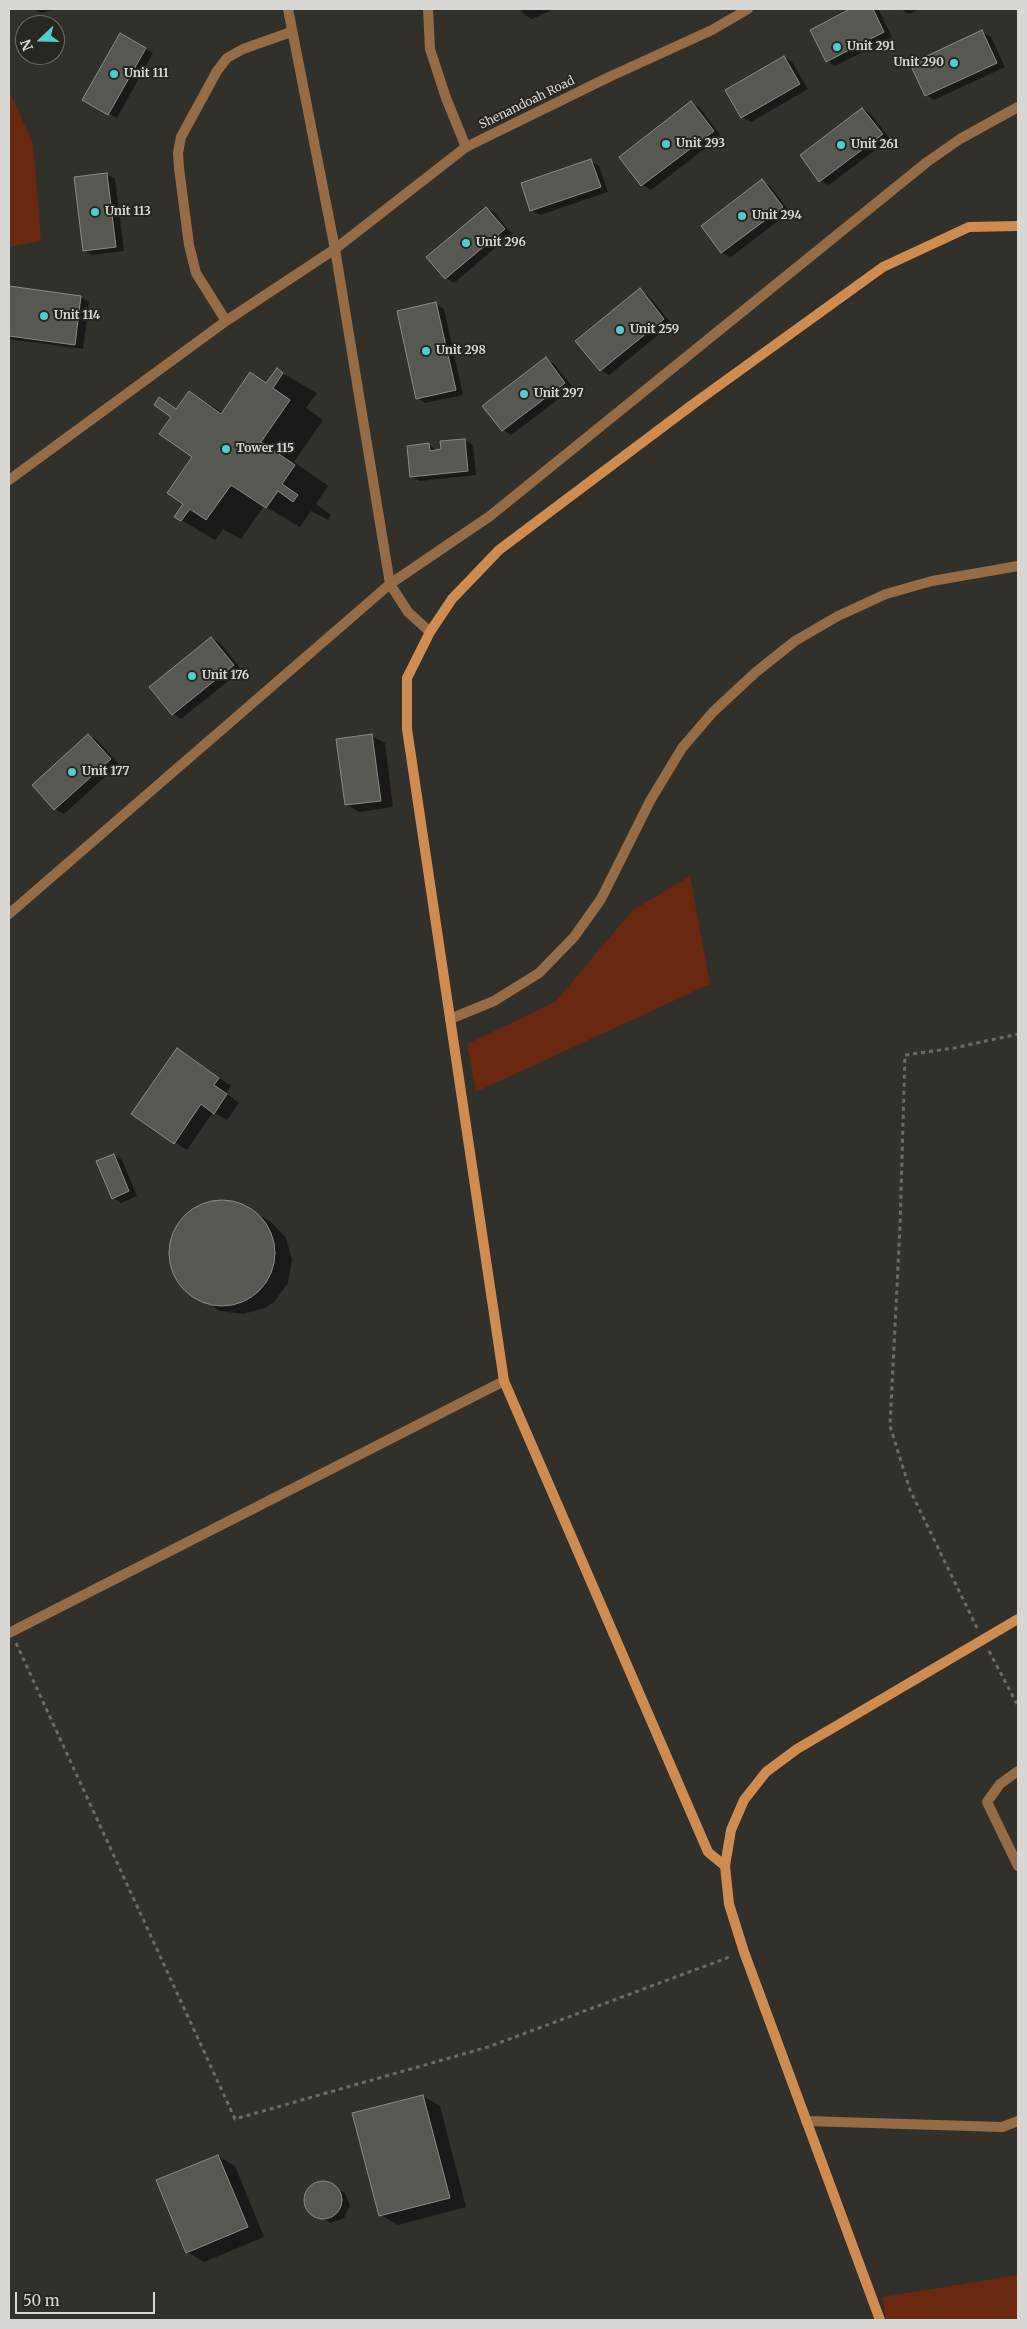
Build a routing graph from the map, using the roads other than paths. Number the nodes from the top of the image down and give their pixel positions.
1 (288, 9) edge
2 (428, 9) edge
3 (748, 9) edge
4 (291, 32) junction
5 (1018, 107) edge
6 (466, 147) junction
7 (1018, 226) edge
8 (335, 250) junction
9 (226, 321) junction
10 (9, 480) edge
11 (1018, 566) edge
12 (390, 584) junction
13 (430, 632) junction
14 (9, 914) edge
15 (450, 1020) junction
16 (504, 1381) junction
17 (1018, 1620) edge
18 (10, 1632) edge
19 (1018, 1771) edge
20 (725, 1866) junction
21 (1018, 1866) edge
22 (806, 2121) junction
23 (1018, 2121) edge
24 (880, 2320) edge

1 - 4 street
2 - 6 street
3 - 6 street, Shenandoah Road
4 - 8 street
4 - 9 street
5 - 12 street
6 - 8 street, Shenandoah Road
7 - 13 street
8 - 9 street, Shenandoah Road
8 - 12 street
9 - 10 street, Shenandoah Road
11 - 15 street
12 - 13 street
12 - 14 street
13 - 15 street
15 - 16 street
16 - 18 street
16 - 20 street
17 - 20 street
19 - 21 street
20 - 22 street
22 - 23 street
22 - 24 street

